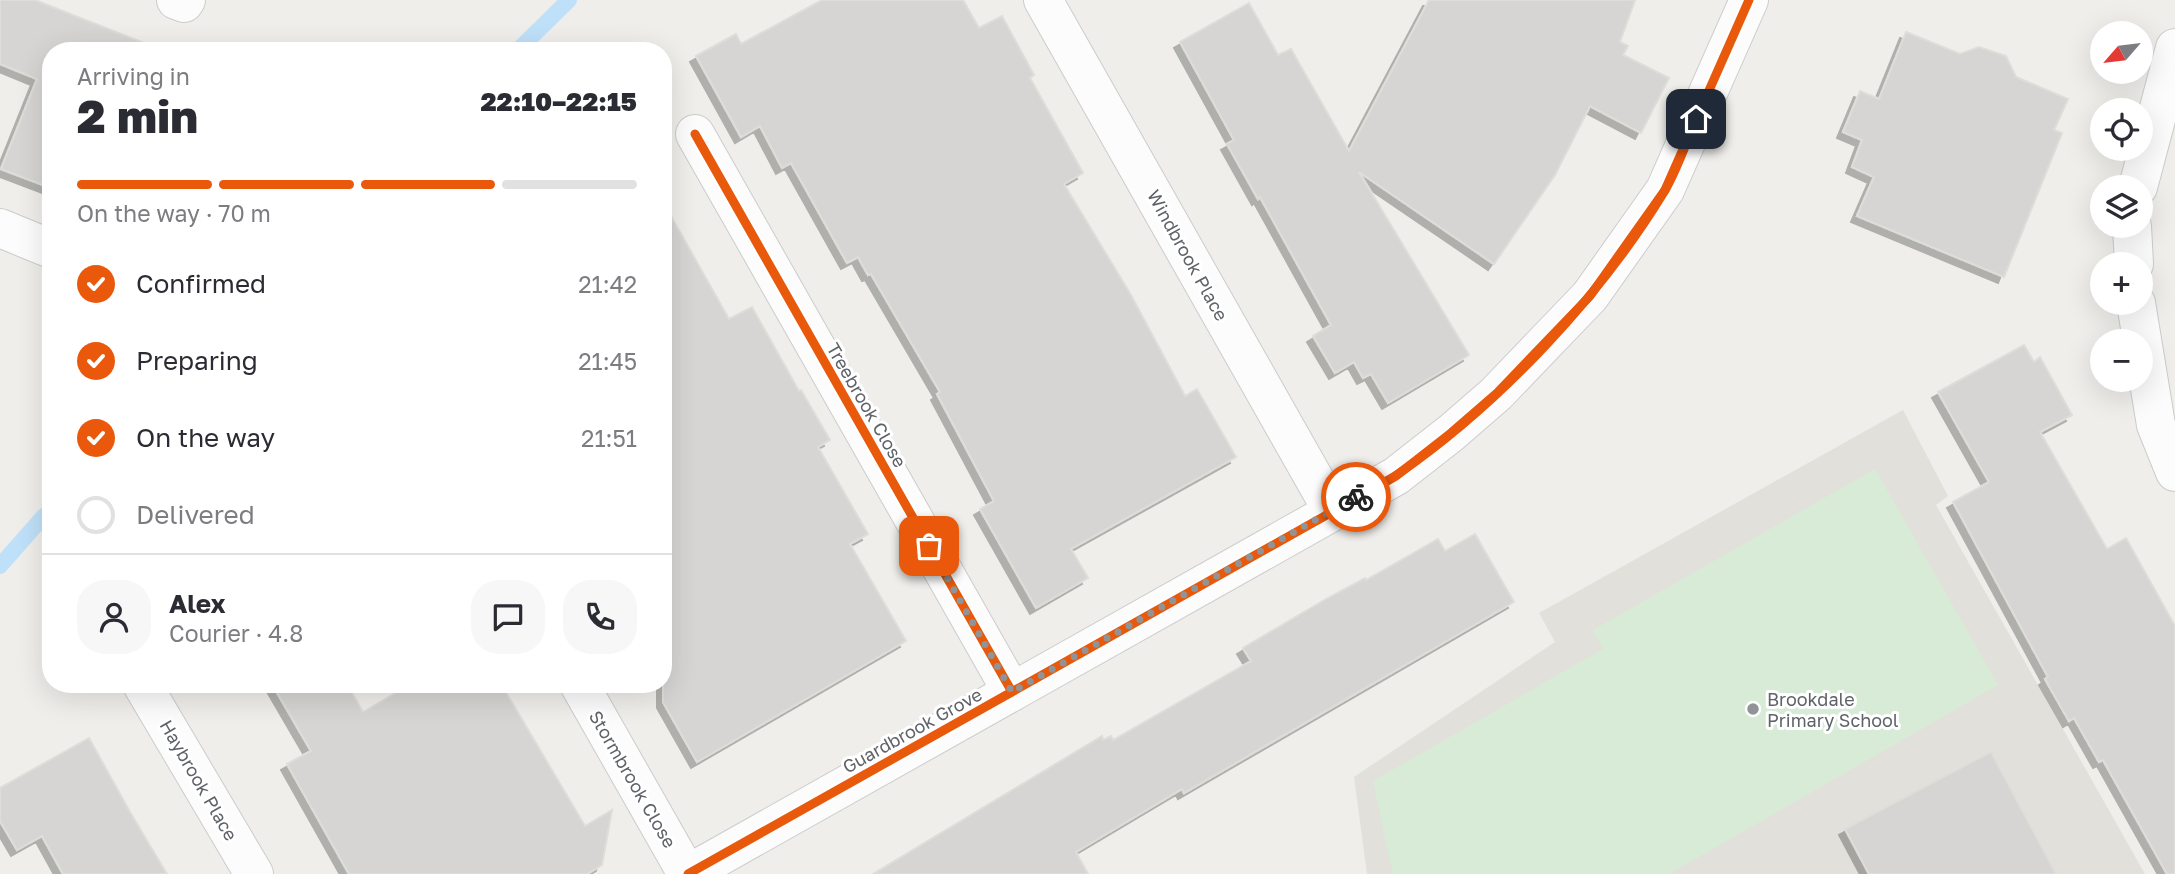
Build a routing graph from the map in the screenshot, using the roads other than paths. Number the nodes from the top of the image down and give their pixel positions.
1 (176, 0) edge
2 (186, 0) edge
3 (1043, 0) edge
4 (1749, 0) edge
5 (2175, 48) edge
6 (695, 134) dead end
7 (2141, 175) edge
8 (0, 228) edge
9 (42, 245) edge
10 (2138, 315) edge
11 (2175, 472) edge
12 (1332, 510) junction
13 (1012, 692) junction
14 (147, 693) edge
15 (584, 693) edge
16 (254, 874) edge
17 (688, 874) edge

1 - 2 street
3 - 12 street, Windbrook Place
4 - 12 street, Guardbrook Grove
5 - 7 street
6 - 13 street, Treebrook Close
8 - 9 street
10 - 11 street
12 - 13 street, Guardbrook Grove
13 - 17 street, Guardbrook Grove
14 - 16 street, Haybrook Place
15 - 17 street, Stormbrook Close

